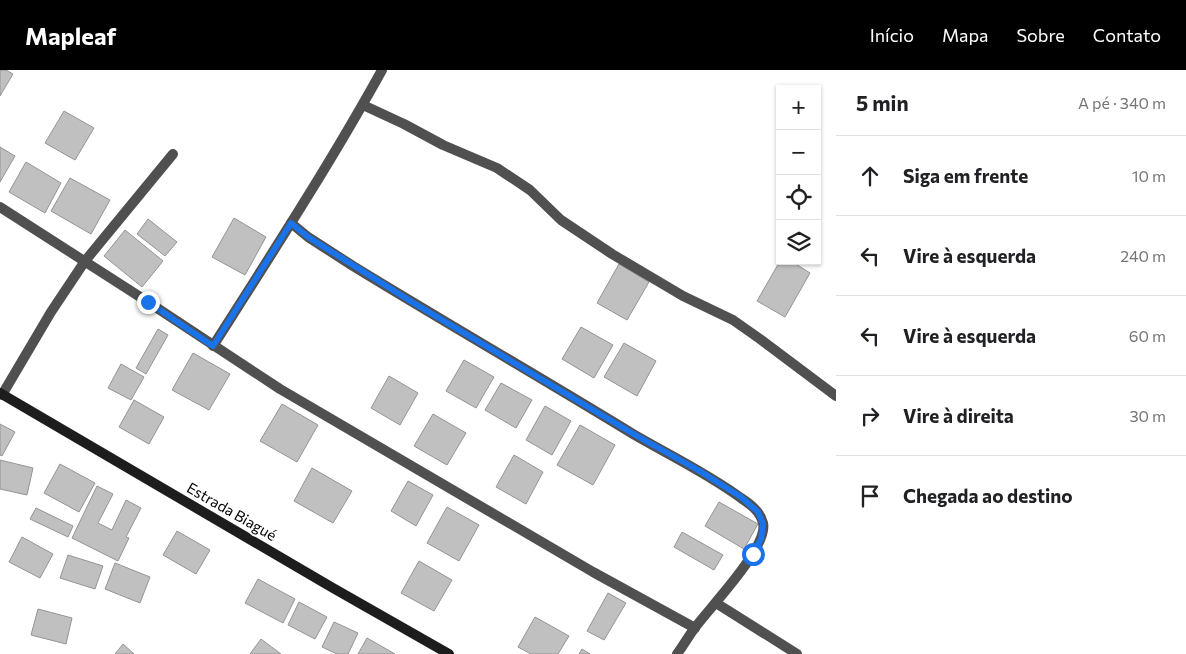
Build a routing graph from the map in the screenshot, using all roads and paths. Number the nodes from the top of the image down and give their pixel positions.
1 (382, 70) edge
2 (363, 105) junction
3 (173, 154) dead end
4 (0, 207) edge
5 (291, 223) junction
6 (85, 261) junction
7 (213, 346) junction
8 (1, 394) edge
9 (836, 396) edge
10 (716, 603) junction
11 (695, 628) junction
12 (449, 654) edge
13 (677, 654) edge
14 (798, 654) edge

1 - 2 street
2 - 5 street
2 - 9 street
3 - 6 street
4 - 6 street
5 - 7 street
5 - 10 street
6 - 7 street
6 - 8 street
7 - 11 street
8 - 12 main road, Estrada Biagué
10 - 11 street
10 - 14 street
11 - 13 street

